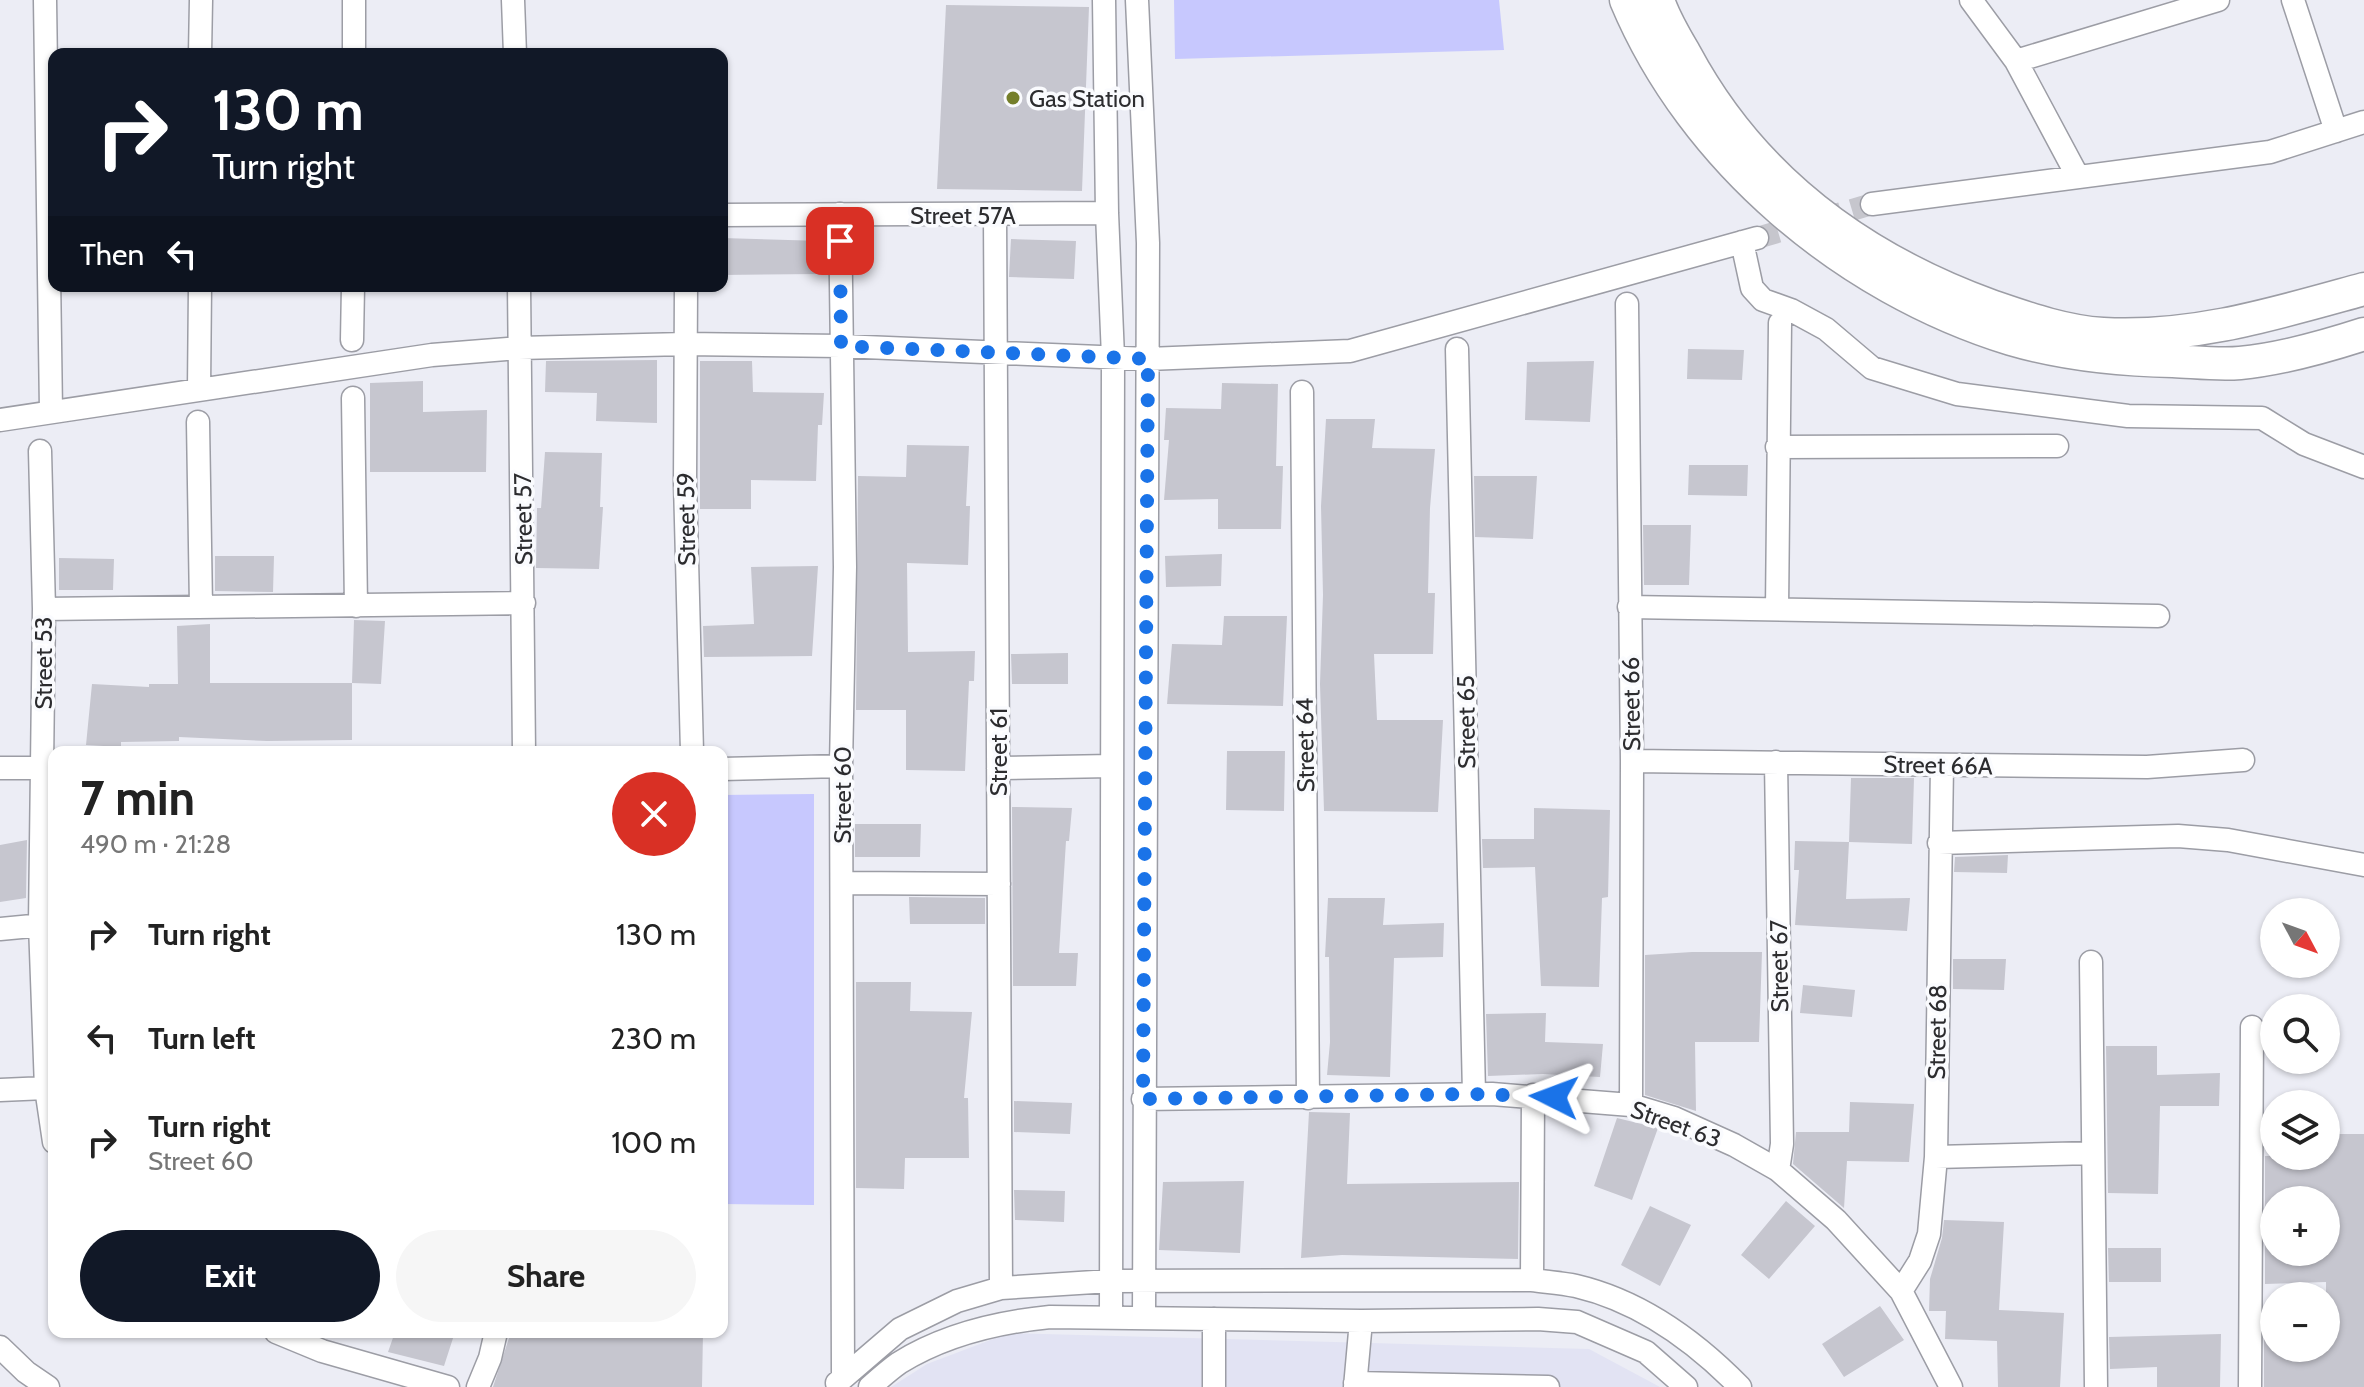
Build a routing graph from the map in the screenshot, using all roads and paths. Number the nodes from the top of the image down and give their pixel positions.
1 (45, 0) edge
2 (201, 0) edge
3 (354, 0) edge
4 (513, 0) edge
5 (1104, 0) edge
6 (1137, 0) edge
7 (1626, 0) edge
8 (1658, 0) edge
9 (1971, 0) edge
10 (2218, 0) edge
11 (2293, 0) edge
12 (200, 48) edge
13 (354, 48) edge
14 (515, 48) edge
15 (2016, 61) junction
16 (2364, 122) edge
17 (2336, 131) junction
18 (2078, 177) junction
19 (1872, 204) tunnel mouth
20 (48, 206) edge
21 (1107, 213) junction
22 (840, 214) junction
23 (728, 215) edge
24 (995, 215) junction
25 (2364, 289) edge
26 (49, 292) edge
27 (200, 292) edge
28 (353, 292) edge
29 (519, 292) edge
30 (686, 292) edge
31 (1627, 304) dead end
32 (1780, 323) dead end
33 (2364, 334) edge
34 (352, 340) dead end
35 (685, 344) junction
36 (841, 346) junction
37 (519, 348) junction
38 (1457, 349) dead end
39 (995, 351) junction
40 (1113, 357) junction
41 (1148, 359) junction
42 (199, 389) junction
43 (1302, 392) dead end
44 (353, 398) dead end
45 (51, 411) junction
46 (0, 420) edge
47 (198, 422) dead end
48 (2057, 446) dead end
49 (1777, 447) junction
50 (40, 451) dead end
51 (2364, 467) edge
52 (524, 603) junction
53 (356, 606) junction
54 (201, 607) junction
55 (1629, 607) junction
56 (44, 609) junction
57 (1777, 609) junction
58 (2158, 616) dead end
59 (524, 746) edge
60 (692, 746) edge
61 (2243, 760) dead end
62 (1632, 761) junction
63 (1776, 762) junction
64 (1942, 765) junction
65 (841, 766) junction
66 (1111, 766) junction
67 (0, 768) edge
68 (48, 768) edge
69 (998, 768) junction
70 (728, 769) edge
71 (1939, 843) junction
72 (2364, 864) edge
73 (842, 883) junction
74 (999, 884) junction
75 (47, 924) edge
76 (0, 929) edge
77 (2091, 962) dead end
78 (2252, 1027) dead end
79 (46, 1088) junction
80 (0, 1090) edge
81 (1474, 1094) junction
82 (1533, 1095) junction
83 (1308, 1098) junction
84 (1143, 1099) junction
85 (48, 1102) edge
86 (1631, 1105) junction
87 (2093, 1153) junction
88 (1936, 1157) junction
89 (1778, 1170) junction
90 (1532, 1280) junction
91 (1110, 1281) junction
92 (1144, 1281) junction
93 (1001, 1288) junction
94 (1901, 1291) junction
95 (1111, 1317) junction
96 (1144, 1317) junction
97 (1214, 1319) junction
98 (1361, 1321) junction
99 (495, 1338) edge
100 (324, 1341) edge
101 (0, 1347) edge
102 (23, 1379) edge
103 (838, 1382) edge
104 (1355, 1385) edge
105 (48, 1387) edge
106 (448, 1387) edge
107 (478, 1387) edge
108 (870, 1387) edge
109 (1214, 1387) edge
110 (1548, 1387) edge
111 (1686, 1387) edge
112 (1740, 1387) edge
113 (1951, 1387) edge
114 (2096, 1387) edge
115 (2250, 1387) edge

1 - 20 street
2 - 12 street
3 - 13 street
4 - 14 street
5 - 21 street
6 - 41 street
7 - 33 highway
8 - 25 highway
9 - 15 street
10 - 15 street
11 - 17 street
15 - 18 street
16 - 17 street
17 - 18 street
18 - 19 street
21 - 24 street, Street 57A
21 - 40 street
22 - 23 street, Street 57A
22 - 24 street, Street 57A
22 - 36 street, Street 60
24 - 39 street, Street 61
26 - 45 street
27 - 42 street
28 - 34 street
29 - 37 street, Street 57
30 - 35 street, Street 59
31 - 55 street, Street 66
32 - 49 street
35 - 36 street
35 - 37 street
35 - 60 street, Street 59
36 - 39 street
36 - 65 street, Street 60
37 - 42 street
37 - 52 street, Street 57
38 - 81 street, Street 65
39 - 40 street
39 - 69 street, Street 61
40 - 41 street
40 - 66 street
41 - 51 street
41 - 84 street
42 - 45 street
43 - 83 street, Street 64
44 - 53 street
45 - 46 street
47 - 54 street
48 - 49 street
49 - 57 street
50 - 56 street, Street 53
52 - 53 street
52 - 59 street, Street 57
53 - 54 street
54 - 56 street
55 - 57 street
55 - 62 street, Street 66
56 - 68 street, Street 53
57 - 58 street
61 - 64 street, Street 66A
62 - 63 street, Street 66A
62 - 86 street, Street 66
63 - 64 street, Street 66A
63 - 89 street, Street 67
64 - 71 street, Street 68
65 - 70 street
65 - 73 street, Street 60
66 - 69 street
66 - 91 street
67 - 68 street
68 - 75 street, Street 53
69 - 74 street, Street 61
71 - 72 street
71 - 88 street, Street 68
73 - 74 street
73 - 103 street, Street 60
74 - 93 street, Street 61
75 - 76 street
75 - 79 street, Street 53
77 - 87 street
78 - 115 street
79 - 80 street
79 - 85 street, Street 53
81 - 82 street, Street 63
81 - 83 street, Street 63
82 - 86 street, Street 63
82 - 90 street
83 - 84 street, Street 63
84 - 92 street
86 - 89 street, Street 63
87 - 88 street
87 - 114 street
88 - 94 street, Street 68
89 - 94 street, Street 63
90 - 92 street
90 - 112 street
91 - 92 street
91 - 93 street
91 - 95 street
92 - 96 street
93 - 103 street
94 - 113 street, Street 63
95 - 96 street
95 - 108 street
96 - 97 street
97 - 98 street
97 - 109 street
98 - 104 street
98 - 111 street
99 - 107 street
100 - 106 street
101 - 102 street
102 - 105 street
104 - 110 street

